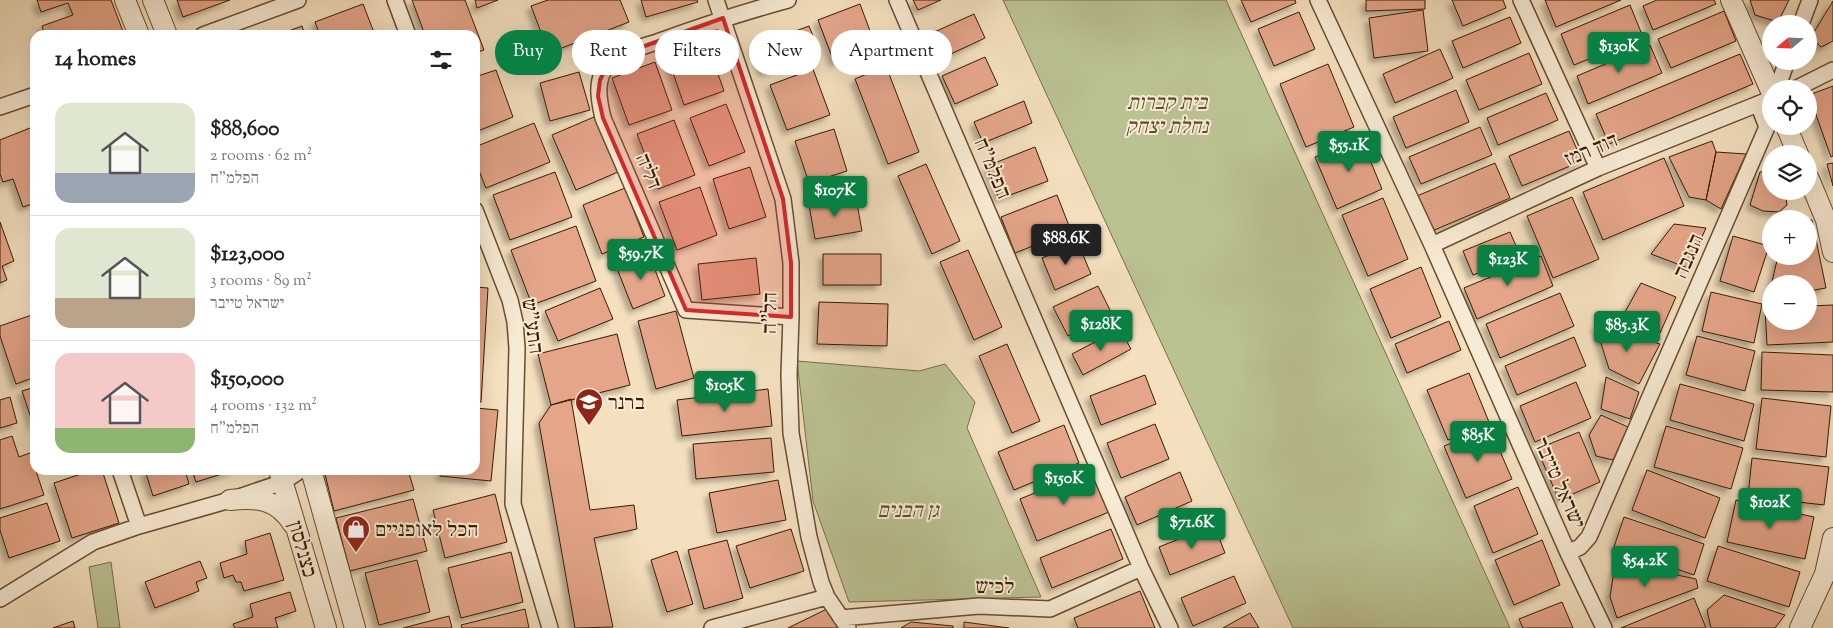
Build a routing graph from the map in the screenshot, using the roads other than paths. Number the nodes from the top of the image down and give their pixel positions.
1 (125, 0) edge
2 (153, 0) edge
3 (298, 0) edge
4 (395, 0) edge
5 (716, 0) edge
6 (788, 0) edge
7 (897, 0) edge
8 (1318, 0) edge
9 (1521, 0) edge
10 (1731, 0) edge
11 (1810, 0) edge
12 (1804, 15) edge
13 (723, 18) junction
14 (137, 30) edge
15 (165, 30) edge
16 (217, 30) edge
17 (406, 30) edge
18 (1833, 70) edge
19 (1762, 80) edge
20 (1812, 80) edge
21 (30, 97) edge
22 (1762, 101) edge
23 (0, 107) edge
24 (1764, 135) edge
25 (1598, 168) junction
26 (1817, 198) edge
27 (480, 223) edge
28 (1432, 245) junction
29 (1833, 252) edge
30 (791, 317) junction
31 (122, 475) edge
32 (312, 475) edge
33 (281, 476) edge
34 (230, 500) junction
35 (139, 526) junction
36 (298, 533) junction
37 (1833, 538) edge
38 (1568, 553) junction
39 (1141, 568) junction
40 (1, 595) edge
41 (827, 597) junction
42 (844, 623) edge
43 (1803, 627) edge
44 (326, 628) edge
45 (355, 628) edge
46 (550, 628) edge
47 (712, 628) edge
48 (1170, 628) edge
49 (1604, 628) edge

1 - 14 street
2 - 15 street
3 - 16 street
4 - 17 street
5 - 13 street, הל"ה
6 - 13 street
7 - 39 street, הפלמ"ח
8 - 28 street, ישראל טייבר
9 - 25 street
10 - 19 street
11 - 12 street
13 - 30 street, הל"ה
13 - 30 street, דליה
18 - 20 street
21 - 23 street
22 - 25 street, דוד רמז
24 - 38 street, הנגבה
25 - 28 street, דוד רמז
26 - 29 street
27 - 46 street, התע"ש
28 - 38 street, ישראל טייבר
30 - 41 street, הל"ה
31 - 35 street
32 - 45 street, כצנלסון
33 - 34 street
33 - 36 street, כצנלסון
34 - 35 street
34 - 36 street
35 - 40 street
36 - 44 street, כצנלסון
37 - 43 street
38 - 49 street, ישראל טייבר
39 - 42 street, לכיש
39 - 48 street, הפלמ"ח
41 - 42 street, הל"ה
41 - 47 street

